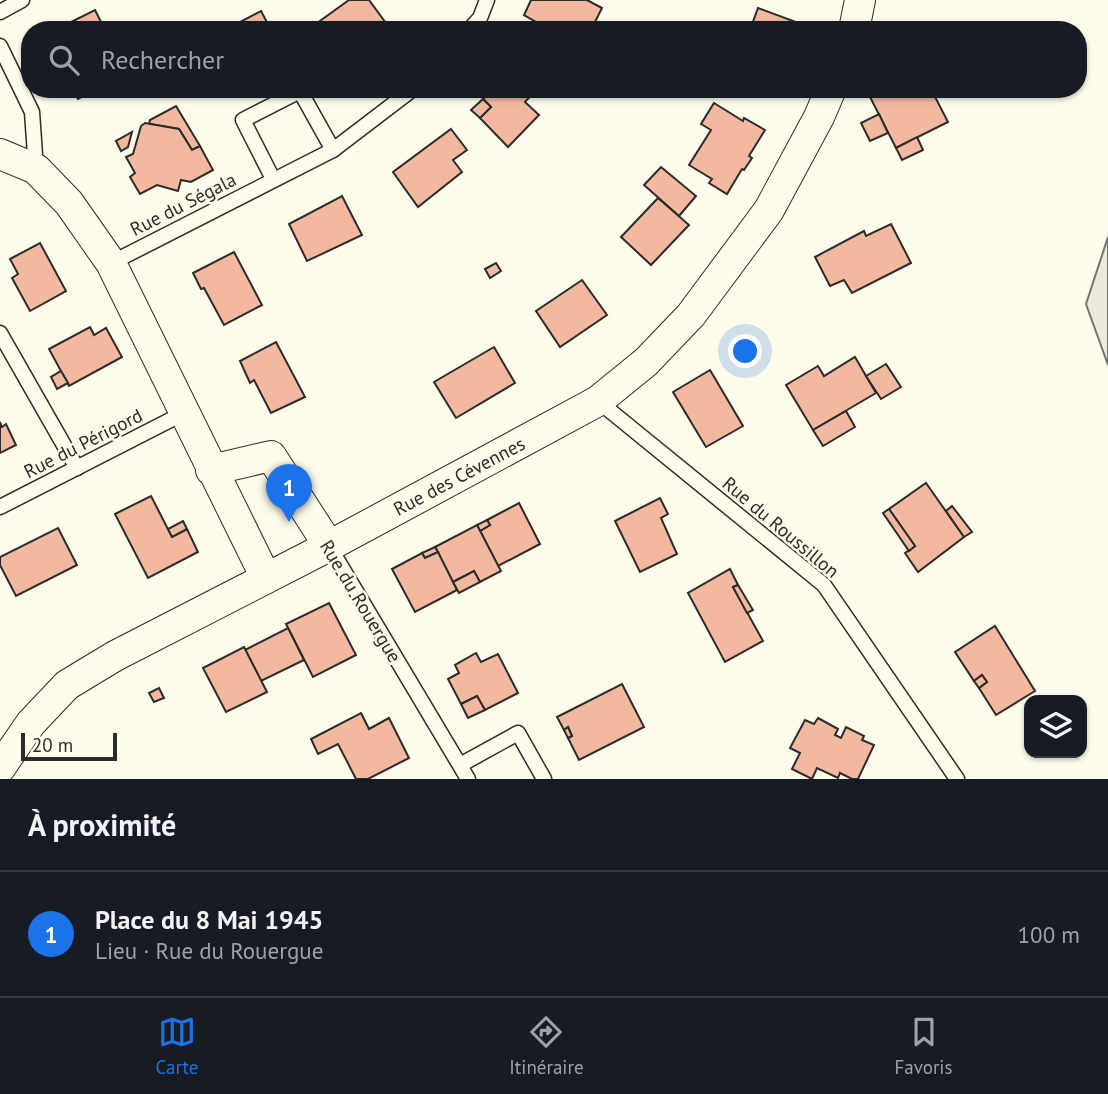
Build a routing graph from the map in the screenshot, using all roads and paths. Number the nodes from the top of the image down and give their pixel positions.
1 (22, 0) edge
2 (487, 0) edge
3 (860, 0) edge
4 (0, 12) edge
5 (477, 21) edge
6 (856, 21) edge
7 (0, 47) edge
8 (21, 90) edge
9 (25, 98) edge
10 (286, 98) edge
11 (304, 98) edge
12 (401, 98) edge
13 (827, 98) edge
14 (332, 150) junction
15 (0, 154) edge
16 (36, 169) junction
17 (273, 179) junction
18 (111, 263) junction
19 (2, 340) edge
20 (598, 401) junction
21 (184, 413) junction
22 (77, 468) junction
23 (211, 470) junction
24 (0, 508) edge
25 (329, 546) junction
26 (266, 578) junction
27 (460, 765) junction
28 (0, 768) edge
29 (468, 779) edge
30 (544, 779) edge
31 (957, 779) edge

1 - 4 lane
2 - 5 lane
3 - 6 street
7 - 8 lane
9 - 16 lane
10 - 17 lane
11 - 14 lane
12 - 14 lane, Rue du Ségala
13 - 20 street, Rue des Cévennes
14 - 17 lane, Rue du Ségala
15 - 16 street
16 - 18 street
17 - 18 lane, Rue du Ségala
18 - 21 street
19 - 22 lane
20 - 25 street, Rue des Cévennes
20 - 31 lane, Rue du Roussillon
21 - 22 lane, Rue du Périgord
21 - 23 street
22 - 24 lane, Rue du Périgord
23 - 25 street, Rue du Rouergue
23 - 26 street
25 - 26 street, Rue des Cévennes
25 - 27 lane, Rue du Rouergue
26 - 28 street, Rue des Cévennes
27 - 29 lane, Rue du Rouergue
27 - 30 lane

